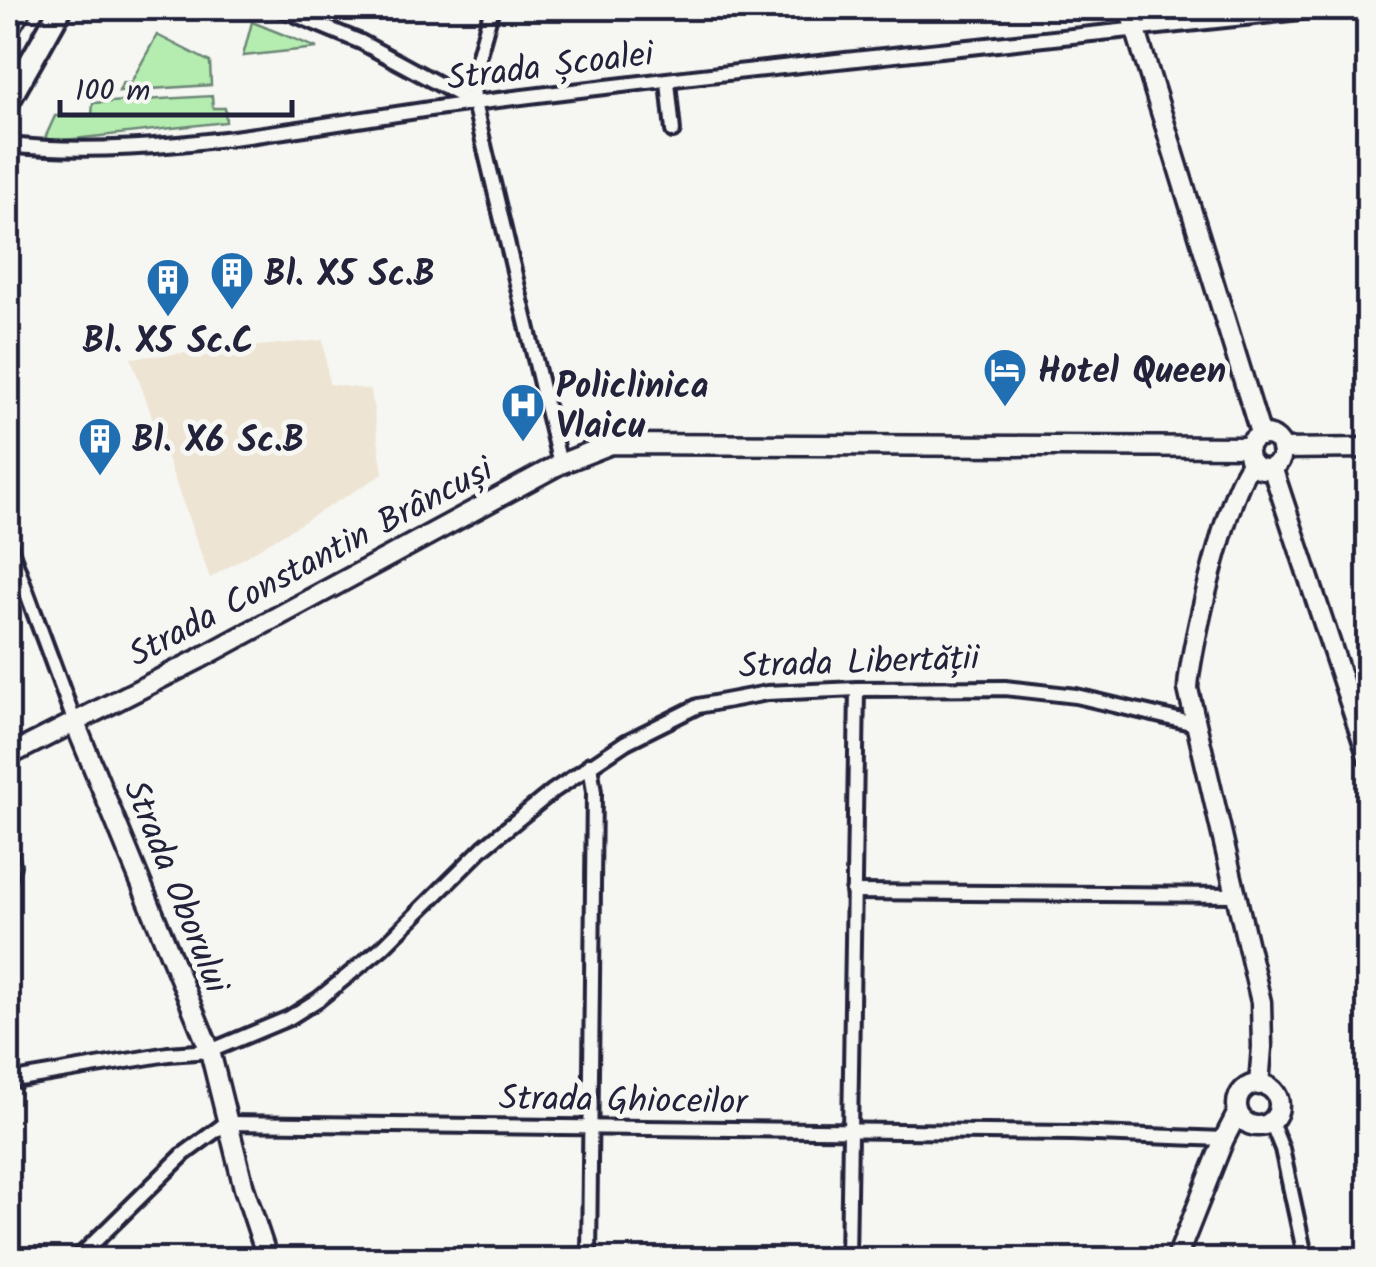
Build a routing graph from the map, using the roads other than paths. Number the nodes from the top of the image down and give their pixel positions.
1 (61, 8) edge
2 (279, 8) edge
3 (492, 8) edge
4 (1130, 8) edge
5 (1338, 8) edge
6 (1136, 28) junction
7 (668, 82) junction
8 (8, 102) edge
9 (474, 103) junction
10 (673, 131) dead end
11 (8, 145) edge
12 (1368, 448) edge
13 (1254, 449) junction
14 (1281, 449) junction
15 (560, 464) junction
16 (1272, 468) junction
17 (8, 542) edge
18 (857, 688) junction
19 (75, 723) junction
20 (1194, 724) junction
21 (8, 756) edge
22 (1368, 757) edge
23 (590, 764) junction
24 (8, 846) edge
25 (8, 881) edge
26 (853, 892) junction
27 (1237, 895) junction
28 (210, 1051) junction
29 (8, 1081) edge
30 (1259, 1084) junction
31 (1238, 1112) junction
32 (1271, 1122) junction
33 (226, 1123) junction
34 (592, 1129) junction
35 (850, 1130) junction
36 (1224, 1139) junction
37 (76, 1260) edge
38 (268, 1260) edge
39 (589, 1260) edge
40 (848, 1260) edge
41 (1176, 1260) edge
42 (1306, 1260) edge

1 - 8 main road
2 - 9 street
3 - 9 street
4 - 6 street
5 - 6 street, Strada Școalei
6 - 7 street, Strada Școalei
6 - 13 street
7 - 9 street, Strada Școalei
7 - 10 street
9 - 11 street, Strada Școalei
9 - 15 street
12 - 14 street
13 - 14 street
13 - 15 street, Strada Constantin Brâncuși
13 - 16 street, Strada Constantin Brâncuși
13 - 20 street
14 - 16 street
15 - 19 street, Strada Constantin Brâncuși
16 - 22 street
17 - 19 street, Strada Oborului
18 - 20 street, Strada Libertății
18 - 23 street, Strada Libertății
18 - 26 street
19 - 21 street, Strada Constantin Brâncuși
19 - 28 street, Strada Oborului
20 - 27 street
23 - 28 street, Strada Libertății
23 - 34 street
24 - 25 street
26 - 27 street
26 - 35 street
27 - 30 street
28 - 29 street, Strada Libertății
28 - 33 street, Strada Oborului
30 - 31 street
30 - 32 street
31 - 32 street
31 - 36 street
32 - 42 street
33 - 34 street, Strada Ghioceilor
33 - 37 street
33 - 38 street, Strada Oborului
34 - 35 street, Strada Ghioceilor
34 - 39 street
35 - 36 street, Strada Ghioceilor
35 - 40 street
36 - 41 street

